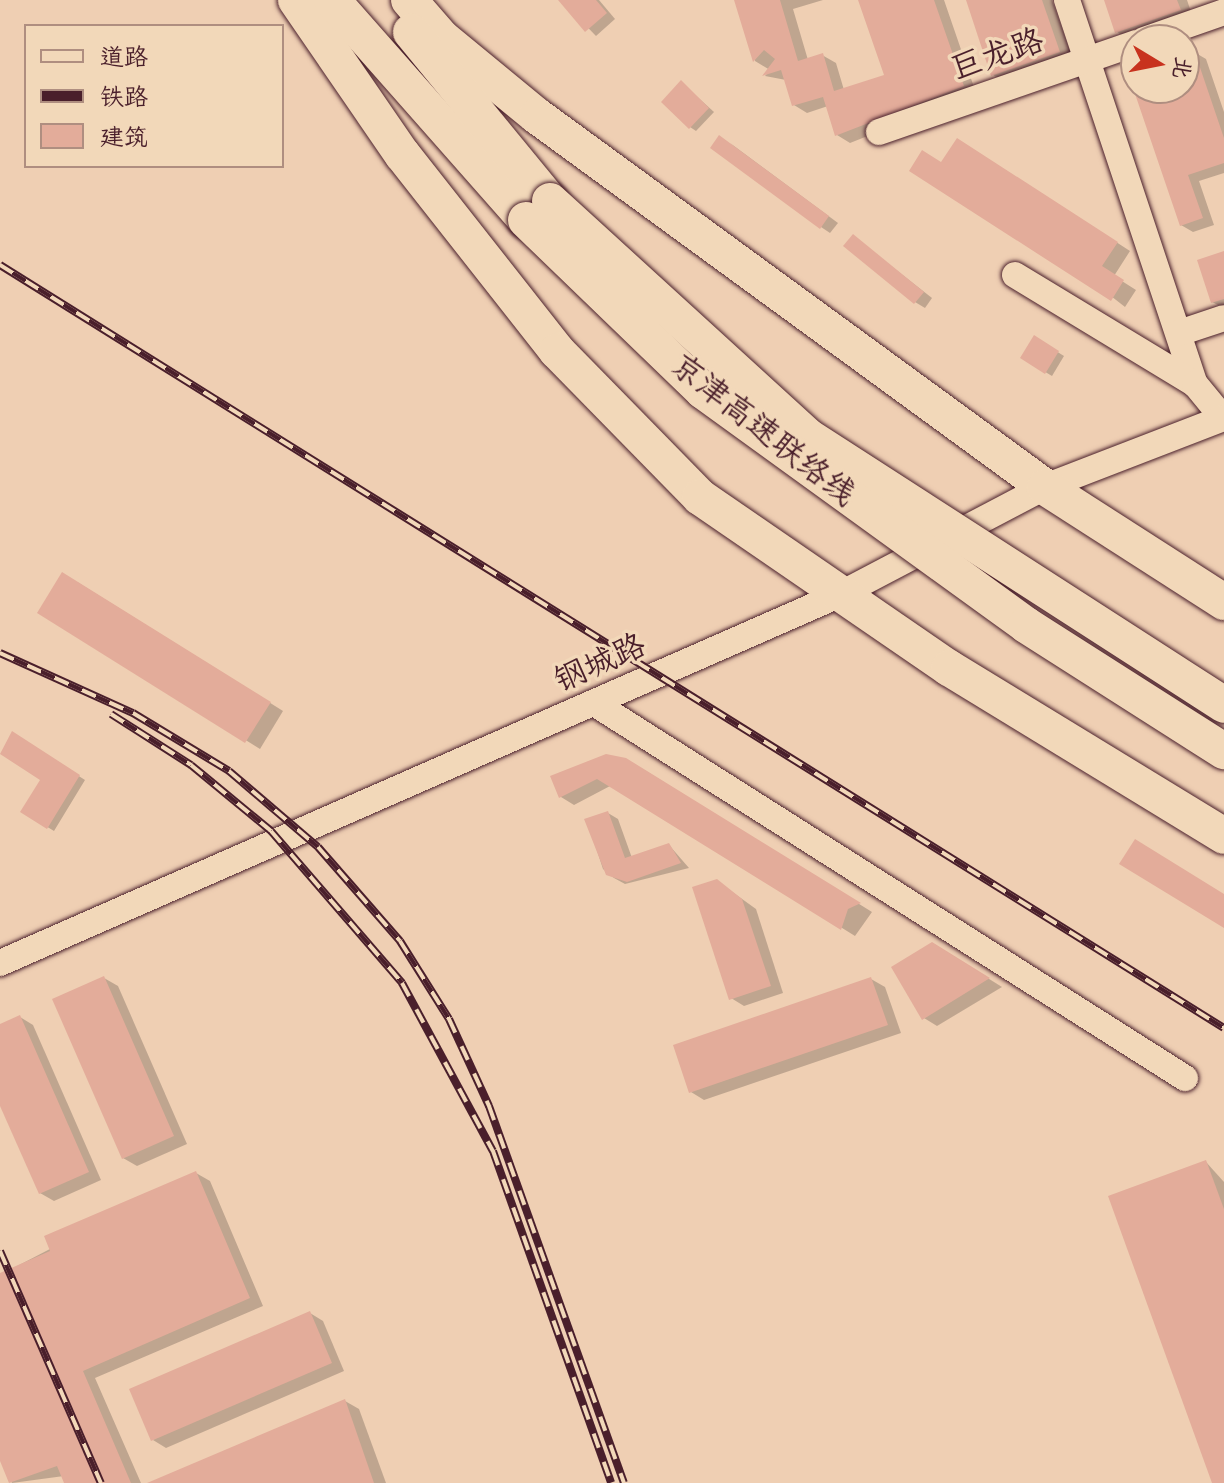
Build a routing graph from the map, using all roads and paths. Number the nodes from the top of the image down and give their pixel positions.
1 (296, 0) edge
2 (332, 0) edge
3 (385, 0) edge
4 (409, 0) edge
5 (1067, 0) edge
6 (1224, 12) edge
7 (1190, 24) edge
8 (1120, 49) edge
9 (1088, 60) junction
10 (879, 132) dead end
11 (538, 210) junction
12 (1015, 275) dead end
13 (1224, 318) edge
14 (1179, 333) junction
15 (1195, 384) junction
16 (1224, 418) edge
17 (1045, 487) junction
18 (841, 594) junction
19 (1224, 602) edge
20 (594, 703) junction
21 (1224, 705) edge
22 (1224, 751) edge
23 (1224, 836) edge
24 (0, 963) edge
25 (1185, 1078) dead end

1 - 18 highway
2 - 11 highway, 京津高速联络线
3 - 11 highway, 京津高速联络线
4 - 17 highway
5 - 9 street
6 - 7 street
8 - 9 street, 巨龙路
9 - 10 street, 巨龙路
9 - 14 street
11 - 21 highway, 京津高速联络线, bridge
11 - 22 highway, 京津高速联络线, bridge
12 - 15 street
13 - 14 street
14 - 15 street
15 - 16 street
16 - 17 street, 钢城路
17 - 18 street, 钢城路
17 - 19 highway
18 - 20 street, 钢城路
18 - 23 highway
20 - 24 street, 钢城路
20 - 25 street

